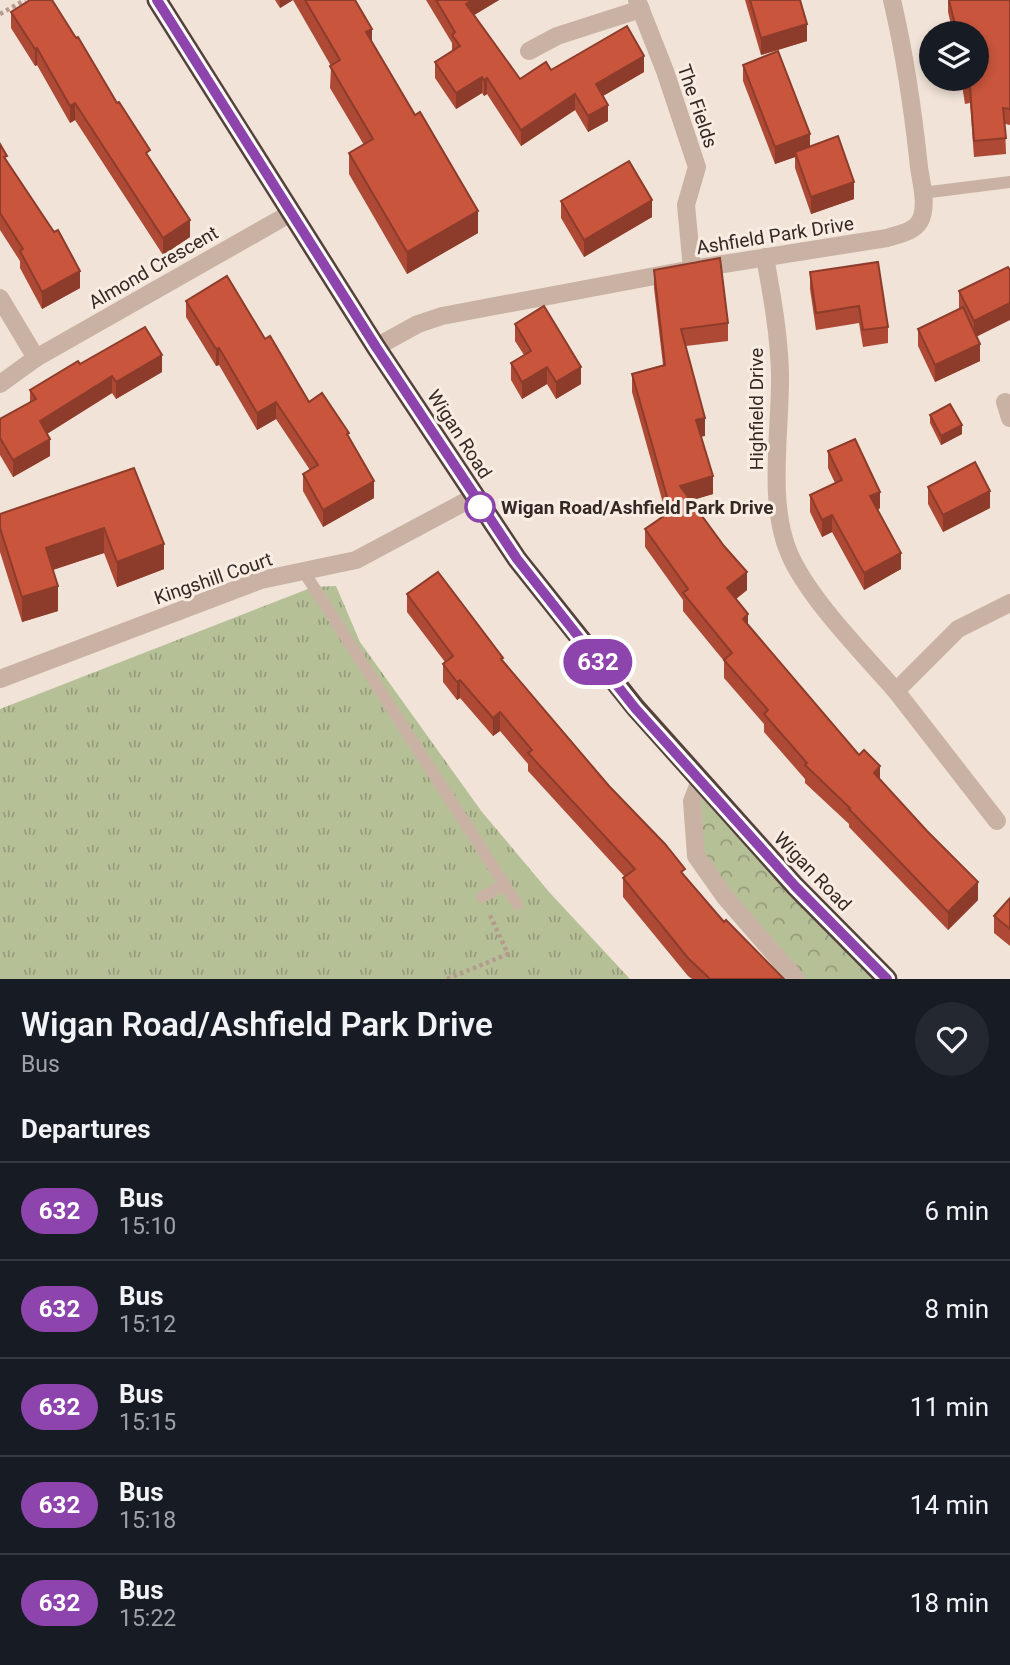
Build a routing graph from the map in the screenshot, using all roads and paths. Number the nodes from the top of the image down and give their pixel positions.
1 (25, 0) edge
2 (157, 0) edge
3 (892, 0) edge
4 (639, 5) edge
5 (0, 14) edge
6 (529, 51) dead end
7 (1010, 182) edge
8 (922, 192) junction
9 (291, 213) junction
10 (765, 257) junction
11 (692, 269) junction
12 (0, 298) edge
13 (376, 347) junction
14 (36, 358) junction
15 (0, 384) edge
16 (474, 497) junction
17 (304, 572) junction
18 (1010, 603) edge
19 (0, 679) edge
20 (896, 691) junction
21 (700, 781) junction
22 (997, 821) dead end
23 (505, 885) junction
24 (482, 897) joint
25 (517, 904) dead end
26 (447, 979) edge
27 (796, 979) edge
28 (887, 979) edge

1 - 5 path
2 - 9 highway, Wigan Road
3 - 8 street, Ashfield Park Drive
4 - 6 street
4 - 11 street, The Fields
7 - 8 lane
8 - 10 street, Ashfield Park Drive
9 - 13 highway, Wigan Road
9 - 14 street, Almond Crescent
10 - 11 street, Ashfield Park Drive
10 - 20 street, Highfield Drive
11 - 13 street, Ashfield Park Drive
12 - 14 street
13 - 16 highway, Wigan Road
14 - 15 street, Almond Crescent
16 - 17 street, Kingshill Court
16 - 21 highway, Wigan Road
17 - 19 street, Kingshill Court
17 - 23 lane
18 - 20 street
20 - 22 street, Highfield Drive
21 - 27 street
21 - 28 highway, Wigan Road
23 - 24 lane
23 - 25 lane
24 - 26 path

